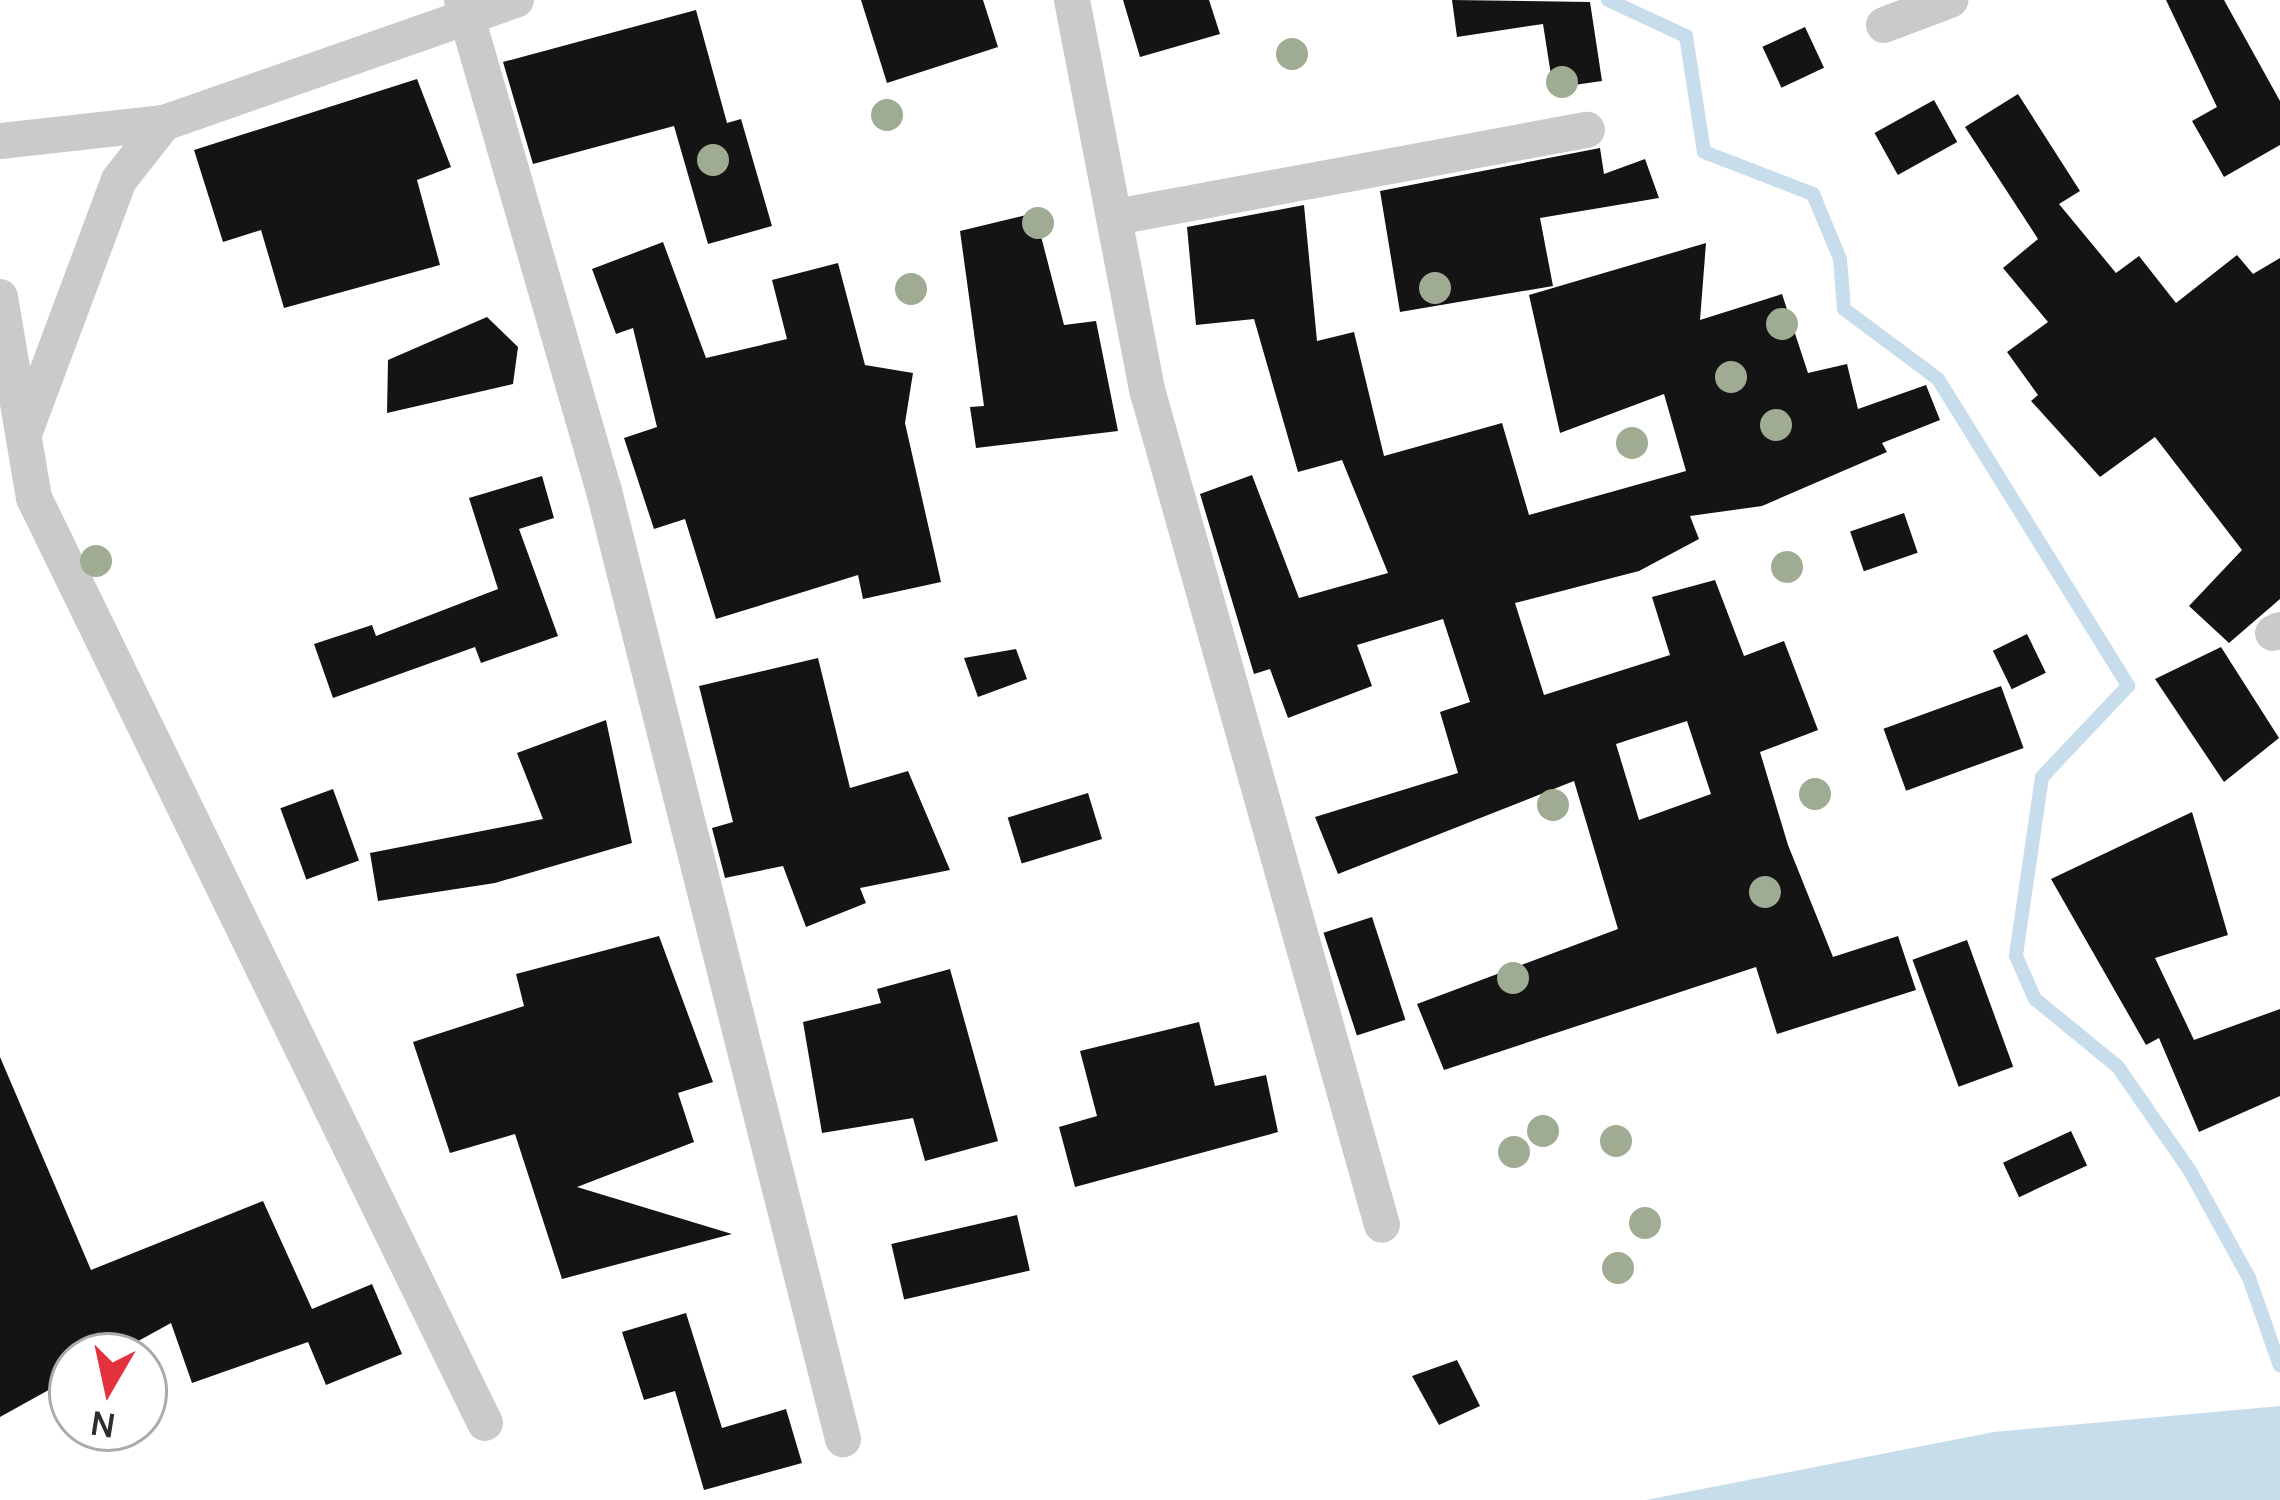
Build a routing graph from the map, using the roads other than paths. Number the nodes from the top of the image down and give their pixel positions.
1 (516, 0) edge
2 (1072, 0) edge
3 (1950, 0) edge
4 (464, 6) edge
5 (1884, 25) dead end
6 (164, 123) junction
7 (1587, 130) dead end
8 (0, 141) edge
9 (1116, 217) junction
10 (0, 297) edge
11 (22, 440) junction
12 (1382, 1226) dead end
13 (485, 1423) dead end
14 (843, 1439) dead end

1 - 4 street
2 - 9 street
3 - 5 street
4 - 6 street
4 - 14 street
6 - 8 street
6 - 11 street
7 - 9 street
9 - 12 street
10 - 11 street
11 - 13 street

